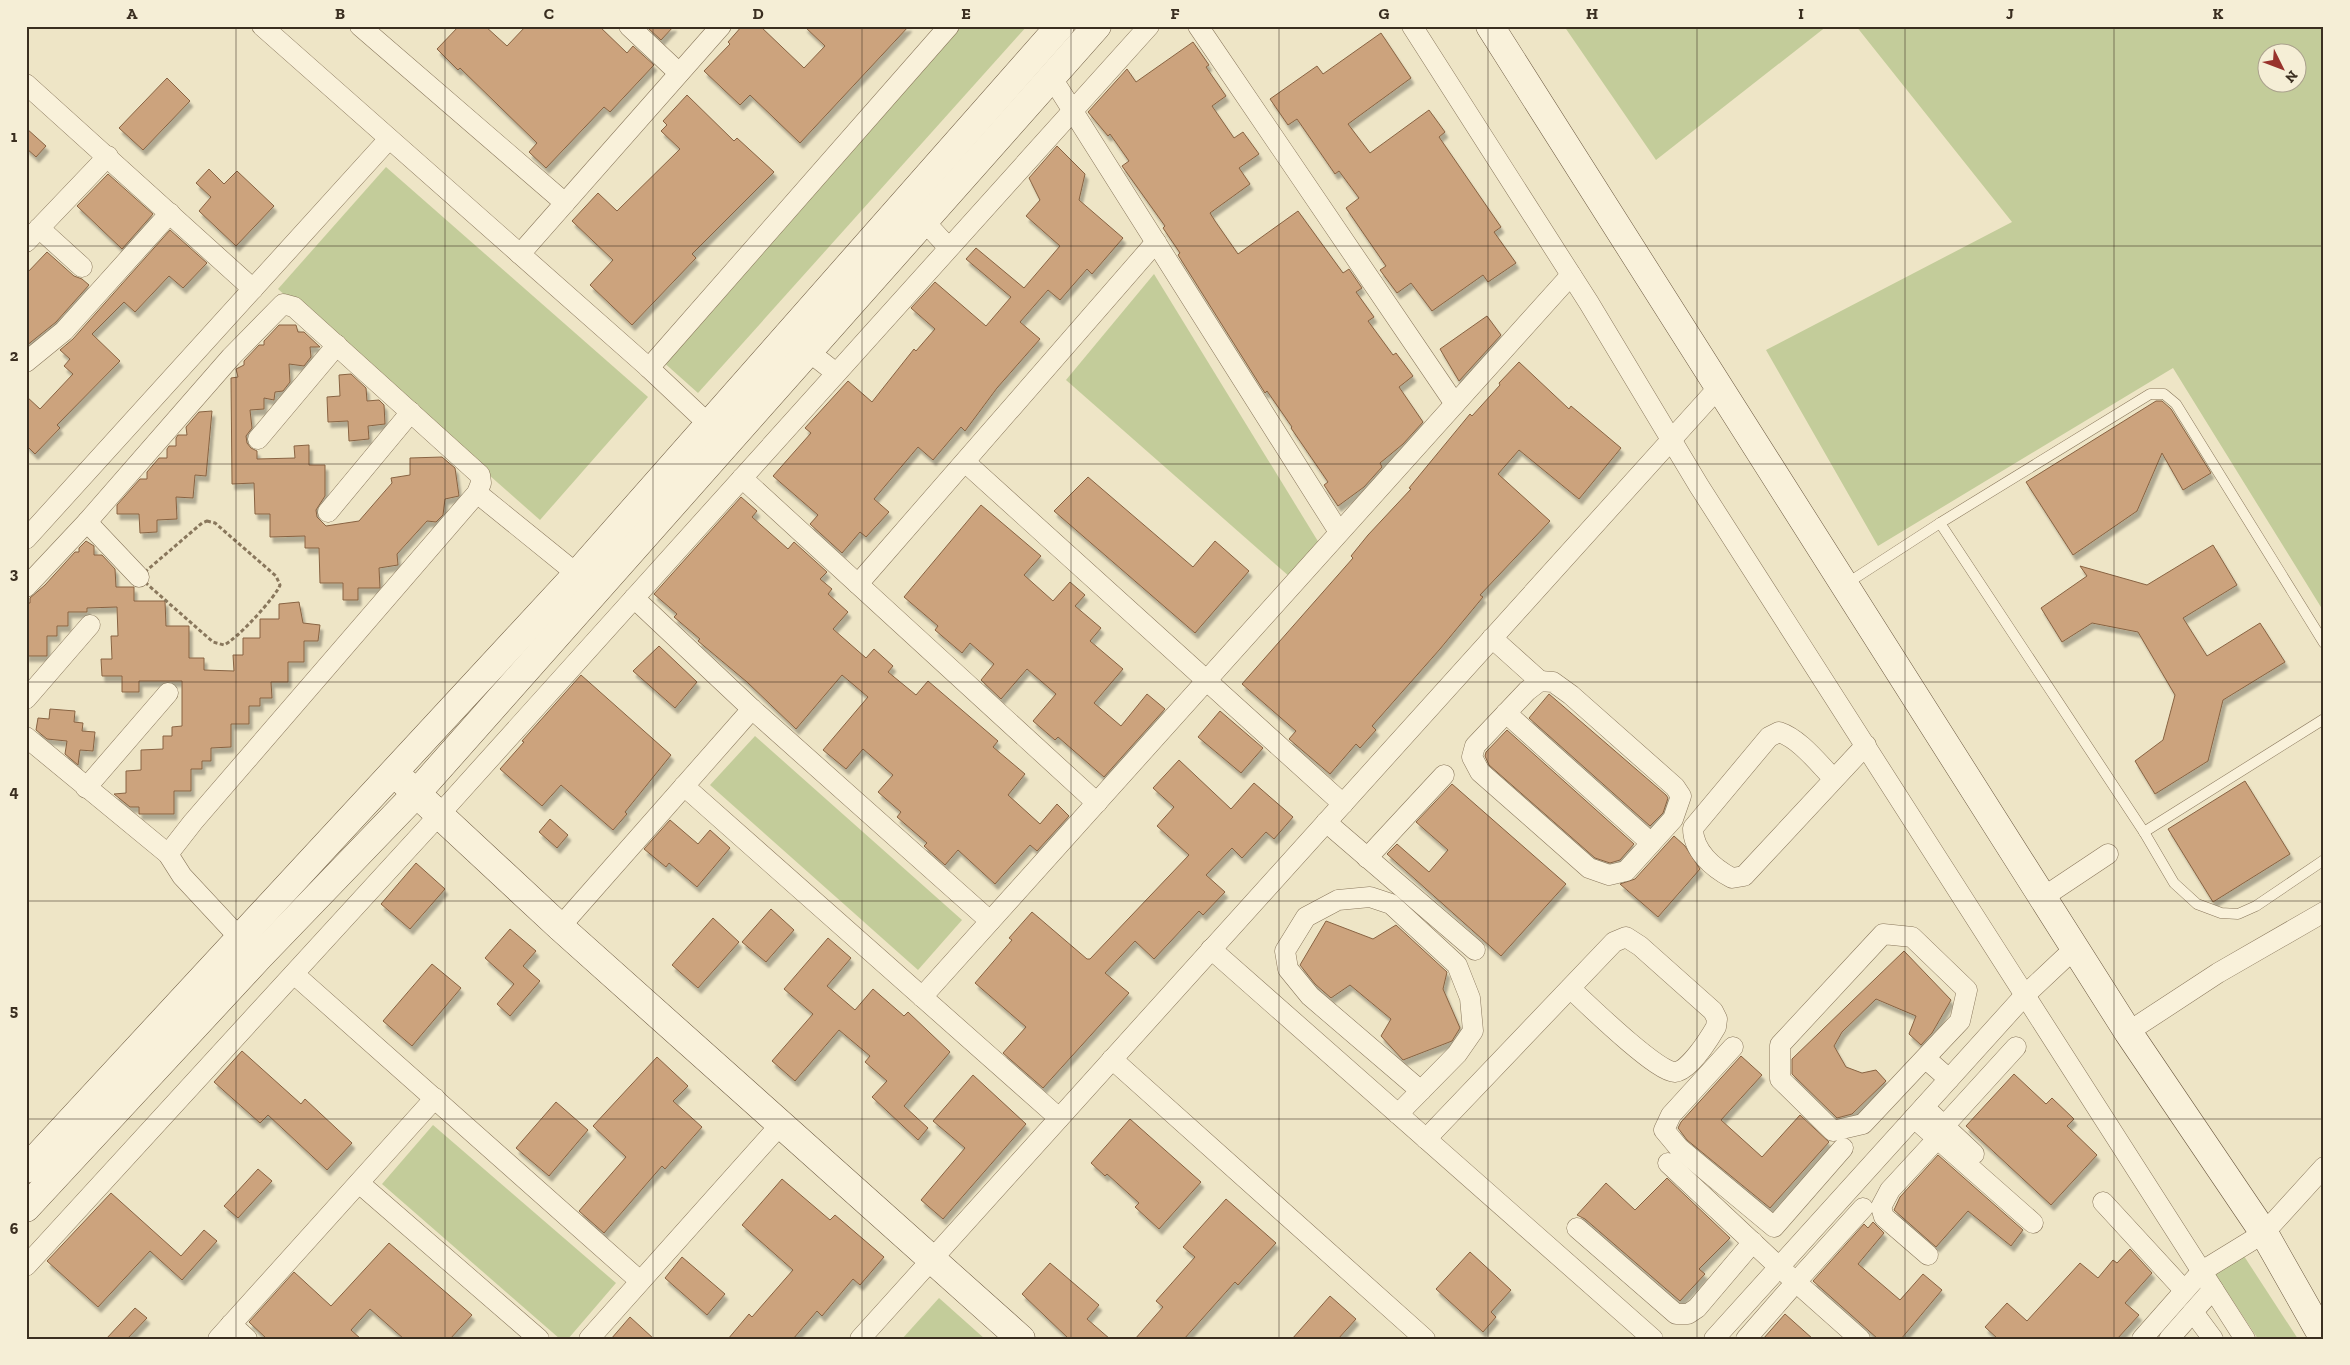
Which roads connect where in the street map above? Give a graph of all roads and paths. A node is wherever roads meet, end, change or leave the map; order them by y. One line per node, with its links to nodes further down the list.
1 (262, 26): 16 (street)
2 (360, 26): 18 (street)
3 (629, 26): 12 (street)
4 (721, 26): 12 (street)
5 (950, 26): 31 (street)
6 (1060, 26): 36 (street)
7 (1097, 26): 13 (street)
8 (1149, 26): 15 (street)
9 (1198, 26): 34 (street)
10 (1412, 26): 26 (street)
11 (1490, 26): 33 (street)
12 (679, 73): 18 (street)
13 (1052, 78): 15 (street); 20 (street)
14 (26, 84): 17 (street)
15 (1071, 110): 22 (street); 23 (street)
16 (388, 140): 24 (street); 27 (street)
17 (108, 156): 19 (street); 21 (street)
18 (565, 204): 24 (street)
19 (170, 213): 27 (street); 30 (street)
20 (924, 220): 23 (street); 29 (street)
21 (33, 235): 25 (street)
22 (1156, 242): 39 (street); 45 (street)
23 (948, 247): 32 (street)
24 (520, 254): 31 (street)
25 (82, 268)
26 (1570, 275): 34 (street); 38 (street)
27 (253, 289): 46 (street)
28 (337, 345): 35 (street); 37 (street); 43 (street)
29 (808, 351): 32 (street); 36 (street)
30 (26, 362)
31 (650, 368): 36 (street)
32 (836, 373): 40 (street)
33 (1718, 388): 38 (street); 50 (street)
34 (1454, 404): 45 (street)
35 (411, 412): 41 (street); 42 (street)
36 (717, 432): 47 (street); 70 (street)
37 (258, 440)
38 (1672, 440): 54 (street); 64 (street)
39 (965, 462): 49 (street); 56 (street)
40 (742, 478): 49 (street); 52 (street)
41 (477, 493): 47 (street); 77 (street)
42 (328, 512)
43 (87, 522): 48 (street); 51 (street)
44 (1940, 523): 50 (lane); 55 (lane); 75 (lane)
45 (1339, 532): 56 (street)
46 (26, 539)
47 (576, 574): 65 (street)
48 (139, 577): 48 (path)
49 (858, 584): 71 (street)
50 (1844, 585): 81 (street)
51 (26, 587)
52 (634, 598): 60 (street); 73 (street)
53 (90, 625): 59 (street)
54 (1492, 638): 57 (street); 72 (street)
55 (2324, 642)
56 (1207, 680): 71 (street); 72 (street)
57 (1540, 681): 61 (street); 76 (street)
58 (168, 693): 69 (street)
59 (26, 699)
60 (752, 709): 68 (street); 83 (street)
61 (1506, 713): 76 (street); 76 (street)
62 (2324, 719): 75 (lane)
63 (26, 737): 69 (street)
64 (1866, 745): 67 (street); 91 (street)
65 (395, 773): 70 (street); 85 (street)
66 (1444, 775): 79 (street)
67 (1834, 779): 67 (street)
68 (684, 786): 84 (street); 92 (street)
69 (86, 788): 77 (street)
70 (416, 795): 73 (street); 85 (street)
71 (1097, 803): 83 (street)
72 (1343, 804): 74 (street)
73 (439, 815): 84 (street); 89 (street)
74 (1326, 822): 79 (street); 87 (street)
75 (2144, 832): 80 (lane)
76 (1652, 843)
77 (168, 854): 85 (street)
78 (2108, 854): 81 (street)
79 (1368, 858): 88 (street)
80 (2324, 860)
81 (2042, 898): 86 (street)
82 (2324, 912): 93 (street)
83 (990, 921): 92 (street)
84 (560, 927): 104 (street)
85 (249, 949): 110 (street); 113 (street)
86 (2074, 949): 91 (street); 93 (street)
87 (1212, 950): 97 (street); 102 (street)
88 (1475, 950)
89 (294, 974): 100 (street); 123 (street)
90 (1570, 988): 90 (street); 106 (street)
91 (2025, 995): 98 (street); 125 (street)
92 (922, 997): 103 (street)
93 (2128, 1032): 118 (street)
94 (1733, 1047): 116 (street)
95 (2016, 1047): 105 (street)
96 (1925, 1058): 96 (street); 98 (street)
97 (1112, 1059): 103 (street); 137 (street)
98 (1949, 1079): 101 (street)
99 (1421, 1091): 99 (street); 102 (street)
100 (435, 1098): 111 (street); 126 (street)
101 (1919, 1113): 105 (street); 120 (street)
102 (1398, 1114): 106 (street)
103 (1059, 1118): 122 (street)
104 (780, 1124): 122 (street); 126 (street)
105 (1941, 1133): 115 (street); 121 (street)
106 (1426, 1139): 138 (street)
107 (1843, 1148): 116 (street)
108 (1668, 1163): 119 (street)
109 (2324, 1167): 118 (street)
110 (26, 1169)
111 (359, 1183): 131 (street); 133 (street)
112 (2103, 1202): 129 (street)
113 (26, 1208)
114 (1863, 1208): 127 (street)
115 (2036, 1219)
116 (1774, 1227): 120 (street)
117 (1577, 1228): 119 (street)
118 (2264, 1234): 125 (street); 147 (street)
119 (1752, 1242): 124 (street)
120 (1797, 1247): 124 (street)
121 (1928, 1255)
122 (932, 1259): 135 (street); 136 (street)
123 (26, 1266)
124 (1776, 1271): 127 (street); 139 (street)
125 (2202, 1272): 128 (street); 129 (street)
126 (640, 1281): 134 (street)
127 (1793, 1286): 140 (street); 141 (street); 142 (street)
128 (2213, 1289): 130 (street); 146 (street)
129 (2184, 1290): 143 (street)
130 (2193, 1312): 144 (street); 145 (street)
131 (225, 1332): 132 (street)
132 (247, 1339)
133 (539, 1339)
134 (589, 1339)
135 (860, 1339)
136 (1021, 1339)
137 (1425, 1339)
138 (1653, 1339)
139 (1714, 1339)
140 (1746, 1339)
141 (1844, 1339)
142 (1860, 1339)
143 (2142, 1339)
144 (2169, 1339)
145 (2213, 1339)
146 (2245, 1339)
147 (2324, 1339)

